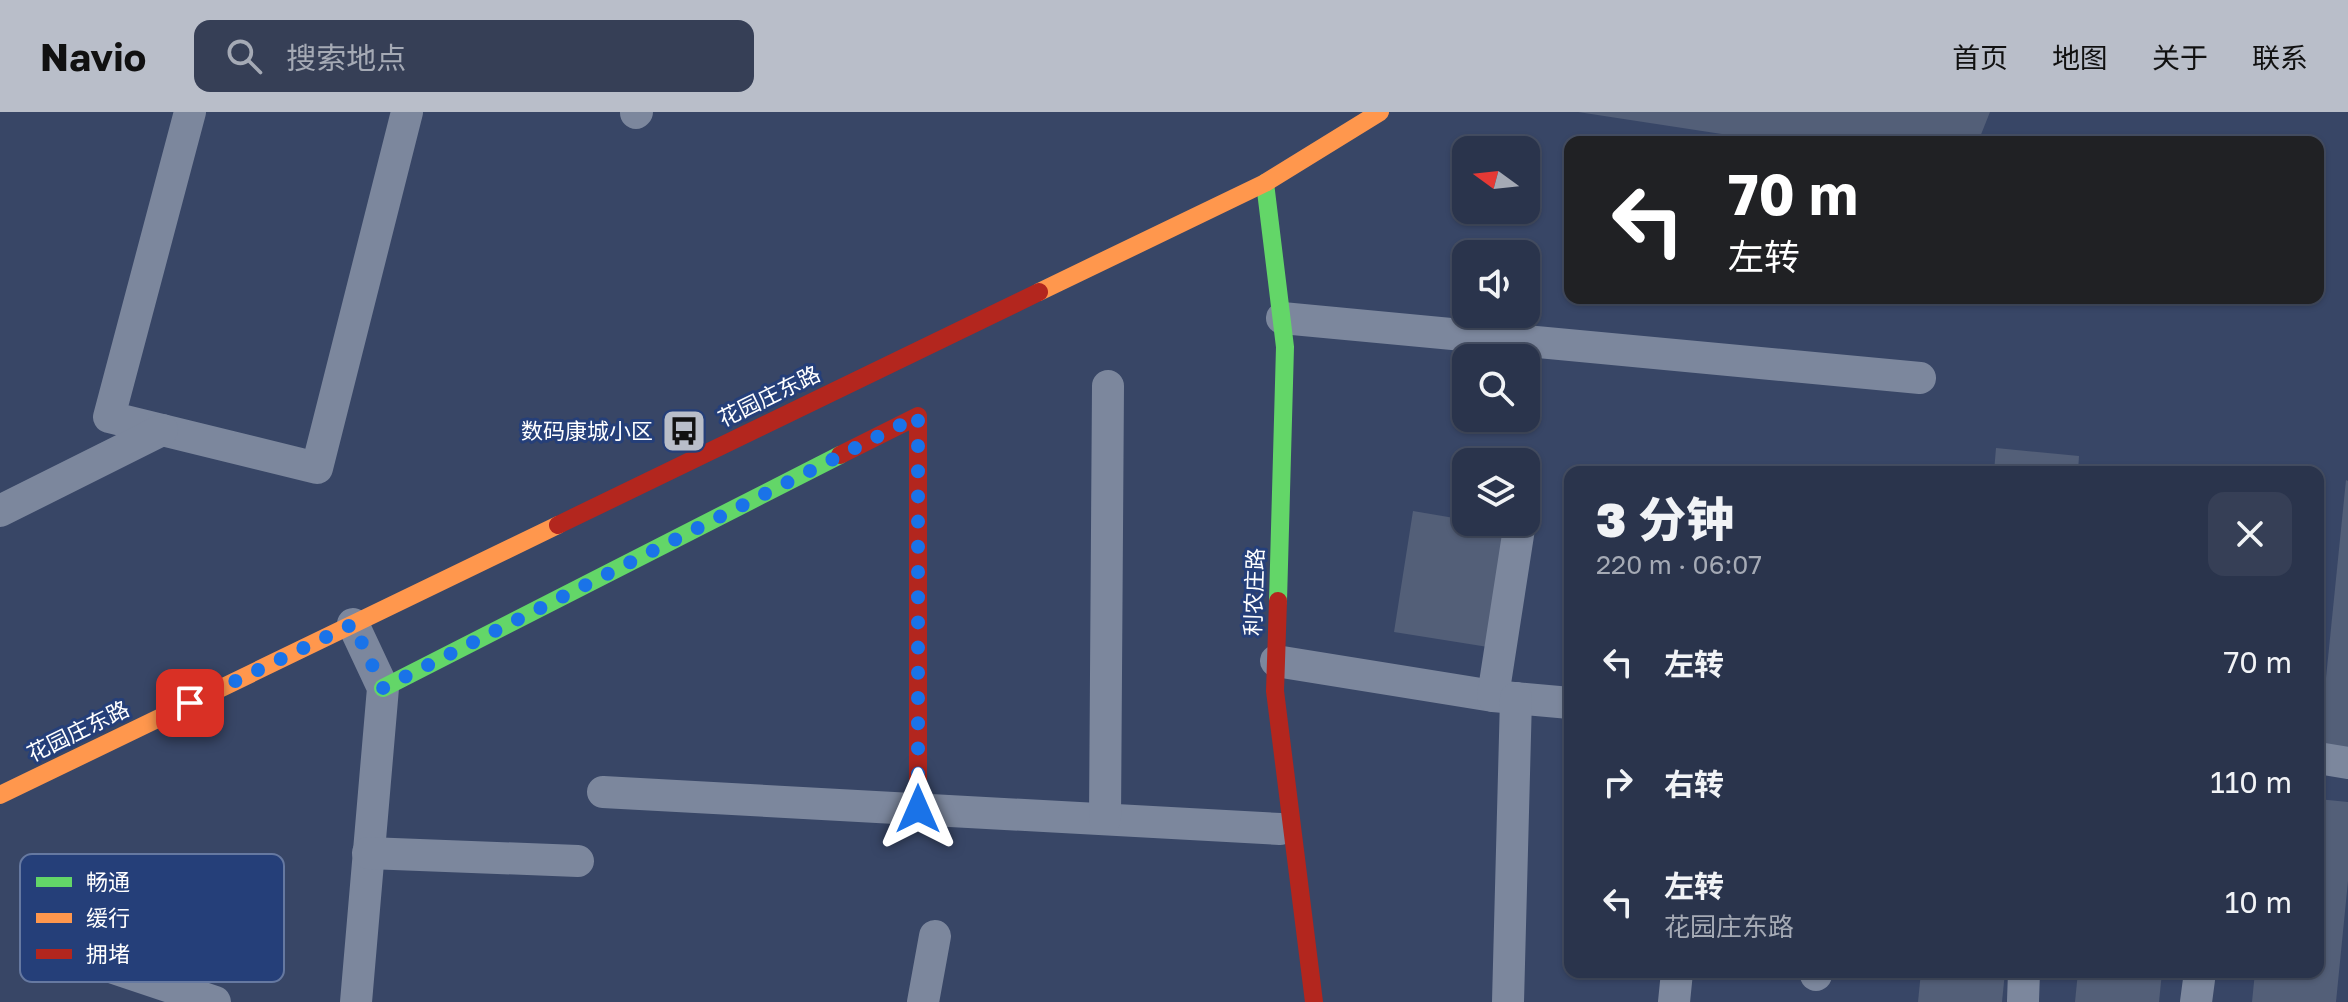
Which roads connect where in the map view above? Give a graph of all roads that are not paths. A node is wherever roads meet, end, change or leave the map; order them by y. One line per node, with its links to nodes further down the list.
1 (190, 112): 8 (street)
2 (407, 112): 8 (street)
3 (1380, 112): 4 (street, 花园庄东路)
4 (1265, 183): 5 (street, 利农庄路); 11 (street, 花园庄东路)
5 (1282, 318): 6 (street); 12 (street, 利农庄路)
6 (1920, 378)
7 (1108, 386): 21 (street)
8 (162, 430): 9 (street)
9 (0, 511)
10 (1519, 536): 14 (street)
11 (353, 624): 13 (street); 19 (street, 花园庄东路)
12 (1276, 661): 14 (street); 34 (street, 利农庄路)
13 (383, 688): 20 (street); 23 (street)
14 (1504, 697): 15 (street); 35 (street)
15 (1564, 702)
16 (2324, 759): 17 (street)
17 (2348, 763)
18 (603, 792): 20 (street)
19 (0, 795)
20 (918, 809): 21 (street)
21 (1105, 819): 22 (street)
22 (1280, 829)
23 (368, 853): 24 (street); 32 (street)
24 (578, 861)
25 (935, 936): 33 (street)
26 (1676, 978): 36 (street)
27 (2024, 978): 30 (street)
28 (2199, 978): 37 (street)
29 (156, 982): 31 (street)
30 (2023, 1001)
31 (215, 1002)
32 (356, 1002)
33 (923, 1002)
34 (1314, 1002)
35 (1508, 1002)
36 (1674, 1002)
37 (2196, 1002)

